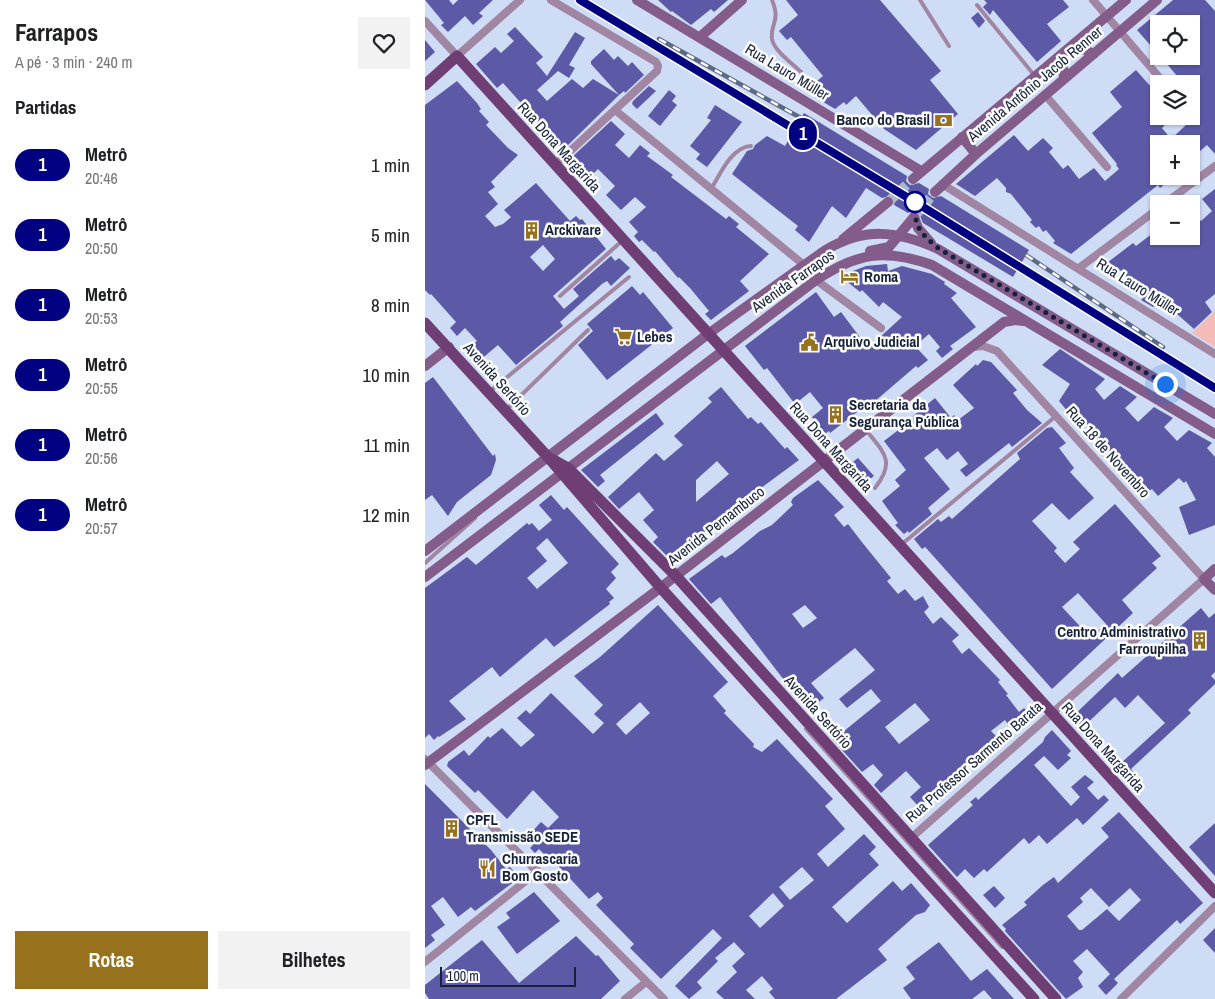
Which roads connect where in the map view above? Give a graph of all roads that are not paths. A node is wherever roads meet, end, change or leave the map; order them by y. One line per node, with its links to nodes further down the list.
1 (520, 0): 18 (street)
2 (551, 0): 26 (street)
3 (637, 0): 14 (main road, Rua Lauro Müller)
4 (742, 0): 14 (main road)
5 (772, 0): 20 (lane)
6 (920, 0): 16 (lane)
7 (1093, 0): 11 (street)
8 (1126, 0): 11 (main road, Avenida Antônio Jacob Renner)
9 (1157, 0): 13 (main road, Avenida Antônio Jacob Renner)
10 (977, 5): 22 (lane)
11 (1107, 16): 13 (street); 15 (main road, Avenida Antônio Jacob Renner)
12 (425, 21): 18 (street, Rua Dona Margarida)
13 (1120, 31): 17 (main road, Avenida Antônio Jacob Renner); 21 (street)
14 (700, 37): 33 (main road, Rua Lauro Müller)
15 (1082, 38): 17 (main road); 19 (main road, Avenida Antônio Jacob Renner)
16 (949, 46)
17 (1094, 54): 23 (main road, Avenida Antônio Jacob Renner)
18 (457, 56): 24 (main road); 30 (main road, Rua Dona Margarida)
19 (1052, 63): 22 (main road, Avenida Antônio Jacob Renner); 23 (main road)
20 (801, 72)
21 (1157, 75)
22 (1035, 77): 27 (main road, Avenida Antônio Jacob Renner)
23 (1064, 79): 25 (main road, Avenida Antônio Jacob Renner)
24 (425, 85)
25 (1046, 96): 29 (main road, Avenida Antônio Jacob Renner); 32 (street)
26 (615, 110): 30 (street); 36 (street)
27 (962, 137): 29 (main road); 33 (main road, Avenida Antônio Jacob Renner)
28 (751, 146): 36 (lane)
29 (976, 154): 35 (main road, Avenida Antônio Jacob Renner)
30 (555, 165): 41 (main road, Rua Dona Margarida)
31 (1215, 166): 37 (street)
32 (1107, 167)
33 (921, 171): 34 (main road, Avenida Antônio Jacob Renner)
34 (913, 179)
35 (938, 188): 46 (street, Rua Lauro Müller)
36 (711, 189): 45 (street)
37 (1176, 195)
38 (888, 202): 42 (main road)
39 (1150, 215): 46 (street)
40 (901, 234): 42 (main road, Avenida Farrapos); 43 (main road, Avenida Farrapos); 43 (main road); 44 (main road)
41 (623, 240): 49 (lane); 54 (main road, Rua Dona Margarida)
42 (839, 242): 45 (main road, Avenida Farrapos)
43 (938, 248): 62 (main road, Avenida Farrapos)
44 (861, 256): 48 (main road, Avenida Farrapos); 50 (main road, Avenida Farrapos)
45 (804, 265): 54 (main road, Avenida Farrapos)
46 (1079, 268): 58 (street, Rua Lauro Müller)
47 (629, 277): 60 (lane)
48 (816, 280): 52 (street); 57 (main road, Avenida Farrapos)
49 (560, 296)
50 (1028, 321): 56 (main road, Avenida Pernambuco); 65 (main road, Avenida Farrapos)
51 (425, 322): 55 (main road, Avenida Sertório)
52 (881, 328)
53 (588, 330): 61 (lane)
54 (708, 334): 57 (main road, Rua Dona Margarida); 66 (main road, Avenida Farrapos)
55 (449, 347): 59 (main road); 60 (main road, Avenida Sertório)
56 (973, 347): 63 (street, Rua 18 de Novembro); 64 (main road, Avenida Pernambuco)
57 (723, 350): 67 (main road, Rua Dona Margarida); 68 (main road, Avenida Farrapos)
58 (1215, 354)
59 (425, 366)
60 (489, 392): 61 (main road, Avenida Sertório)
61 (506, 410): 66 (main road, Avenida Sertório)
62 (1215, 414)
63 (1056, 416): 71 (lane); 78 (street, Rua 18 de Novembro)
64 (866, 430): 67 (main road, Avenida Pernambuco); 69 (lane)
65 (1215, 434)
66 (547, 456): 68 (main road, Avenida Sertório); 72 (main road, Avenida Farrapos); 73 (lane)
67 (824, 462): 71 (main road, Rua Dona Margarida); 76 (main road, Avenida Pernambuco)
68 (564, 471): 70 (main road, Avenida Farrapos); 76 (main road, Avenida Sertório); 79 (main road, Avenida Sertório)
69 (875, 488)
70 (471, 541): 75 (lane); 77 (main road, Avenida Farrapos)
71 (900, 546): 81 (main road, Rua Dona Margarida)
72 (425, 551)
73 (425, 563)
74 (1215, 569): 78 (main road, Rua Professor Sarmento Barata)
75 (425, 570)
76 (676, 576): 79 (main road, Avenida Pernambuco); 83 (main road, Avenida Sertório)
77 (425, 577)
78 (1205, 579): 80 (main road, Rua 18 de Novembro); 81 (street, Rua Professor Sarmento Barata)
79 (662, 586): 82 (main road, Avenida Pernambuco); 91 (main road, Avenida Sertório); 92 (lane)
80 (1215, 590)
81 (1052, 714): 83 (street, Rua Professor Sarmento Barata); 85 (main road, Rua Dona Margarida)
82 (426, 762): 84 (street)
83 (909, 840): 93 (lane); 94 (main road, Avenida Sertório)
84 (538, 871): 87 (street); 88 (street)
85 (1215, 893)
86 (1215, 906): 95 (street)
87 (425, 962)
88 (646, 982): 89 (street); 90 (street)
89 (625, 999)
90 (664, 999)
91 (1034, 999)
92 (1040, 999)
93 (1049, 999)
94 (1056, 999)
95 (1121, 999)

